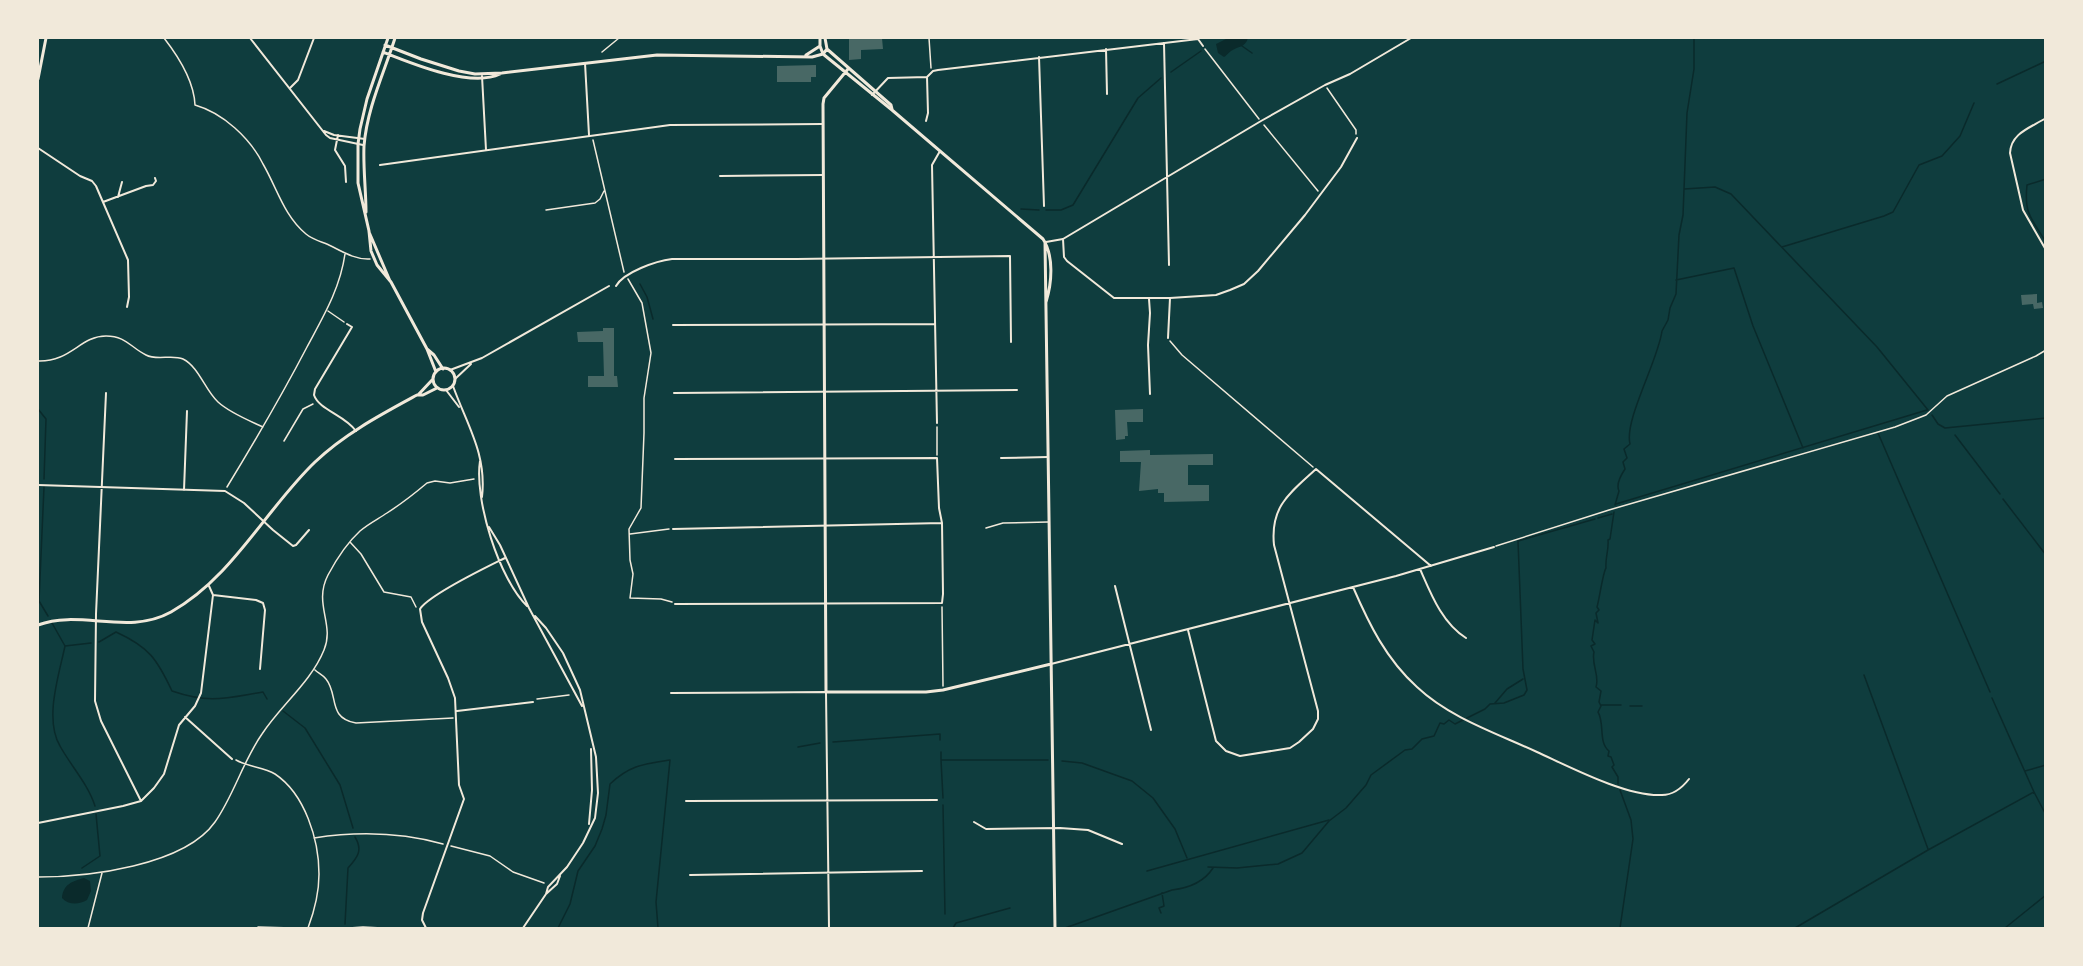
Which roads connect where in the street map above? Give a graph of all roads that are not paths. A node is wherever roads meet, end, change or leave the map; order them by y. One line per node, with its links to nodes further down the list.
1 (46, 38): 27 (street)
2 (250, 38): 29 (street)
3 (314, 38): 29 (street)
4 (388, 38): 11 (street)
5 (395, 38): 14 (street)
6 (820, 38): 12 (street)
7 (825, 38): 15 (street)
8 (1411, 38): 50 (street)
9 (1198, 39): 10 (street); 13 (street)
10 (1164, 43): 16 (street); 50 (street)
11 (386, 45): 14 (street); 17 (street)
12 (820, 46): 15 (street); 18 (street); 20 (street)
13 (1203, 46)
14 (392, 48): 19 (street); 24 (street)
15 (827, 49): 18 (street); 23 (street)
16 (1106, 49): 21 (street); 31 (street)
17 (383, 52): 19 (street); 38 (street)
18 (823, 54): 20 (street); 23 (street)
19 (389, 55): 28 (street); 39 (street)
20 (806, 56): 22 (street)
21 (1040, 57): 26 (street); 56 (street)
22 (585, 63): 25 (street); 37 (street)
23 (847, 70): 30 (street); 34 (street)
24 (482, 73): 25 (street); 28 (street)
25 (502, 73): 28 (street)
26 (927, 77): 30 (street); 33 (street)
27 (38, 79)
28 (482, 79): 45 (street)
29 (290, 88): 35 (street)
30 (874, 93): 46 (street)
31 (1107, 93)
32 (2046, 118): 61 (street)
33 (926, 121)
34 (822, 124): 37 (street); 48 (street)
35 (323, 131): 36 (street); 41 (street)
36 (338, 135): 38 (street); 41 (street)
37 (591, 135): 45 (street)
38 (359, 137): 39 (street); 42 (street)
39 (365, 138): 43 (street)
40 (1357, 138): 69 (street)
41 (337, 140): 42 (street); 53 (street)
42 (358, 144): 43 (street); 57 (street)
43 (364, 145): 57 (street)
44 (38, 148): 55 (street)
45 (486, 150): 47 (street)
46 (940, 151): 60 (street); 62 (street)
47 (380, 165)
48 (823, 175): 49 (street); 63 (street)
49 (720, 176)
50 (1167, 177): 59 (street); 64 (street)
51 (155, 178): 54 (street)
52 (122, 182): 54 (street)
53 (346, 182)
54 (118, 197): 55 (street)
55 (104, 202): 70 (street)
56 (1044, 206)
57 (365, 213): 58 (street)
58 (369, 231): 65 (street); 65 (street)
59 (1063, 239): 60 (street); 68 (street)
60 (1045, 242): 98 (street)
61 (2046, 250)
62 (933, 257): 63 (street); 73 (street); 76 (street)
63 (824, 259): 67 (street); 72 (street)
64 (1168, 265)
65 (391, 282): 77 (street)
66 (609, 286): 78 (street)
67 (616, 286)
68 (1149, 298): 69 (street); 92 (street)
69 (1170, 298): 75 (street)
70 (127, 307)
71 (348, 324): 97 (street)
72 (825, 324): 73 (street); 74 (street); 88 (street)
73 (935, 324): 89 (street)
74 (674, 326)
75 (1168, 338)
76 (1011, 342)
77 (427, 349): 79 (street); 81 (street)
78 (473, 362): 80 (street); 82 (street)
79 (443, 369): 80 (street); 81 (street)
80 (450, 370): 82 (street)
81 (436, 372): 83 (street)
82 (455, 379): 84 (street)
83 (434, 380): 85 (street); 93 (street)
84 (453, 386): 86 (street); 94 (street)
85 (438, 388): 86 (street); 93 (street)
86 (446, 390): 94 (street)
87 (1017, 390): 89 (street)
88 (825, 391): 89 (street); 91 (street); 99 (street)
89 (937, 391): 96 (street)
90 (106, 393): 103 (street)
91 (674, 393)
92 (1150, 394)
93 (417, 395): 97 (street)
94 (461, 408): 109 (street)
95 (187, 411): 104 (street)
96 (937, 423)
97 (356, 431): 105 (street)
98 (1048, 457): 100 (street); 106 (street)
99 (825, 458): 101 (street); 107 (street); 108 (street)
100 (1001, 458)
101 (675, 459)
102 (38, 485): 103 (street)
103 (102, 488): 104 (street); 127 (street)
104 (184, 490): 105 (street)
105 (264, 521): 112 (street); 118 (street)
106 (1049, 522): 110 (lane); 132 (street)
107 (942, 523): 108 (street); 122 (street)
108 (826, 526): 111 (street); 122 (street)
109 (489, 527): 114 (street); 115 (street)
110 (986, 528)
111 (673, 529)
112 (309, 530)
113 (1494, 547): 116 (street)
114 (505, 558): 115 (street); 125 (street)
115 (500, 560): 125 (street); 138 (street)
116 (1431, 566): 117 (street); 123 (street)
117 (1420, 569): 120 (street); 130 (street)
118 (209, 586): 121 (street); 127 (street)
119 (1115, 586): 131 (street)
120 (1353, 587): 123 (street); 143 (street)
121 (213, 595): 133 (street); 139 (street)
122 (826, 603): 124 (street); 134 (street)
123 (1288, 603): 129 (street); 129 (street)
124 (675, 604)
125 (530, 608): 126 (street)
126 (535, 616): 137 (street); 137 (street)
127 (96, 621): 128 (street); 146 (street)
128 (38, 625)
129 (1188, 630): 131 (street)
130 (1466, 638)
131 (1130, 645): 132 (street); 140 (street)
132 (1051, 664): 134 (street); 151 (street)
133 (260, 669)
134 (826, 692): 135 (street); 144 (street)
135 (671, 693)
136 (533, 702): 138 (street)
137 (584, 709): 141 (street)
138 (457, 711): 156 (street)
139 (185, 717): 142 (street); 146 (street)
140 (1151, 730)
141 (592, 746): 150 (street); 150 (street)
142 (232, 759)
143 (1689, 779)
144 (827, 800): 145 (street); 147 (street); 154 (street)
145 (937, 800)
146 (141, 801): 149 (street)
147 (686, 801)
148 (974, 822): 151 (street)
149 (38, 823)
150 (590, 826): 157 (street)
151 (1053, 829): 152 (street); 159 (street)
152 (1122, 844)
153 (922, 872): 154 (street)
154 (828, 873): 155 (street); 158 (street)
155 (690, 875)
156 (426, 928)
157 (524, 928)
158 (829, 928)
159 (1054, 928)

